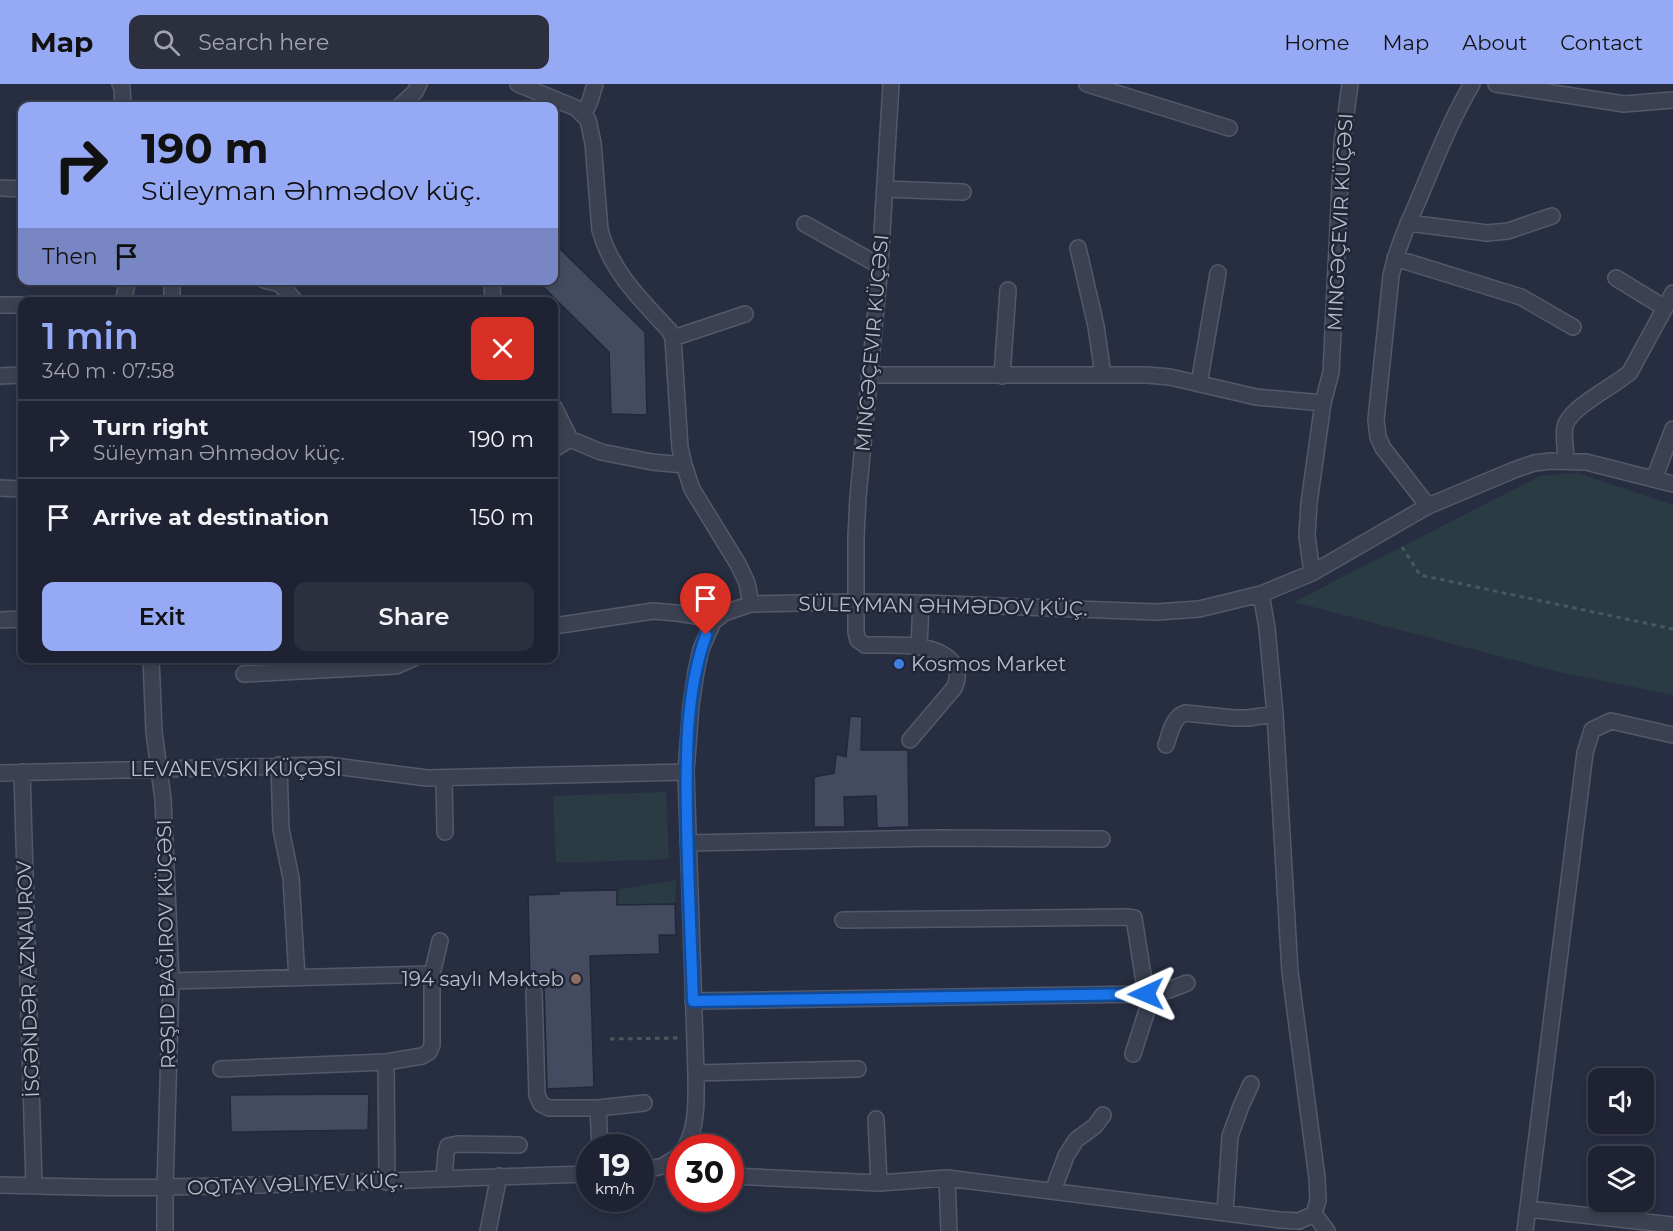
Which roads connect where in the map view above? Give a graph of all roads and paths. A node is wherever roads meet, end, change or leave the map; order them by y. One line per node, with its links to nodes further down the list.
1 (120, 84): 11 (street)
2 (419, 84): 12 (street)
3 (518, 84): 13 (street)
4 (595, 84): 13 (street)
5 (891, 84): 17 (street, MINGƏÇEVIR KÜÇƏSI)
6 (1087, 84): 14 (street)
7 (1350, 84): 43 (street, MINGƏÇEVIR KÜÇƏSI)
8 (1472, 84): 20 (street)
9 (1496, 84): 10 (street)
10 (1673, 100)
11 (123, 102)
12 (404, 102)
13 (584, 114): 36 (street)
14 (1229, 128)
15 (0, 188): 16 (street)
16 (18, 189)
17 (885, 189): 18 (street); 24 (street, MINGƏÇEVIR KÜÇƏSI)
18 (963, 192)
19 (1552, 216): 20 (street)
20 (1408, 223): 23 (street)
21 (805, 224): 24 (street)
22 (1078, 248): 39 (street)
23 (1395, 258): 35 (street); 54 (street)
24 (880, 266): 38 (street, MINGƏÇEVIR KÜÇƏSI)
25 (1218, 273): 42 (street)
26 (1616, 278): 33 (street)
27 (281, 285): 30 (street)
28 (1008, 290): 41 (street)
29 (1673, 292): 33 (street)
30 (292, 297)
31 (0, 305): 32 (street)
32 (18, 305)
33 (1665, 308): 48 (street)
34 (745, 314): 36 (street)
35 (1573, 327)
36 (673, 338): 49 (street)
37 (18, 375): 40 (street)
38 (869, 375): 41 (street); 58 (street, MINGƏÇEVIR KÜÇƏSI)
39 (1103, 375): 41 (street); 42 (street)
40 (0, 376)
41 (1002, 376)
42 (1200, 384): 43 (street)
43 (1323, 403): 56 (street, MINGƏÇEVIR KÜÇƏSI)
44 (558, 415): 46 (street)
45 (1673, 429): 50 (street)
46 (570, 439): 47 (street); 49 (street)
47 (558, 446)
48 (1566, 460): 50 (street, SÜLEYMAN ƏHMƏDOV KÜÇ.); 54 (street, SÜLEYMAN ƏHMƏDOV KÜÇ.)
49 (684, 465): 60 (street)
50 (1654, 479): 51 (street, SÜLEYMAN ƏHMƏDOV KÜÇ.)
51 (1673, 484)
52 (0, 488): 53 (street)
53 (18, 489)
54 (1428, 506): 56 (street, SÜLEYMAN ƏHMƏDOV KÜÇ.)
55 (1402, 547): 65 (path)
56 (1312, 573): 57 (street, SÜLEYMAN ƏHMƏDOV KÜÇ.)
57 (1261, 594): 59 (street, SÜLEYMAN ƏHMƏDOV KÜÇ.); 70 (street)
58 (855, 602): 59 (street, SÜLEYMAN ƏHMƏDOV KÜÇ.); 60 (street, SÜLEYMAN ƏHMƏDOV KÜÇ.); 66 (street, MINGƏÇEVIR KÜÇƏSI)
59 (921, 603): 66 (street)
60 (751, 604): 63 (street, SÜLEYMAN ƏHMƏDOV KÜÇ.)
61 (0, 620): 62 (street)
62 (18, 620)
63 (713, 622): 64 (street); 77 (street)
64 (558, 625)
65 (1673, 628)
66 (919, 646): 72 (street)
67 (151, 663): 75 (street)
68 (403, 663): 69 (street)
69 (244, 674)
70 (1275, 714): 73 (street); 120 (street)
71 (1673, 735): 118 (street)
72 (910, 740)
73 (1166, 745)
74 (279, 765): 75 (street, LEVANEVSKI KÜÇƏSI); 79 (street, LEVANEVSKI KÜÇƏSI); 86 (street)
75 (159, 768): 76 (street, LEVANEVSKI KÜÇƏSI); 87 (street)
76 (22, 772): 78 (street, LEVANEVSKI KÜÇƏSI); 115 (street, İSGƏNDƏR AZNAUROV)
77 (687, 772): 79 (street, LEVANEVSKI KÜÇƏSI); 82 (street)
78 (0, 773)
79 (444, 778): 80 (street)
80 (445, 832)
81 (1102, 839): 82 (street)
82 (688, 843): 91 (street)
83 (843, 920): 90 (street)
84 (440, 941): 85 (street)
85 (432, 974): 86 (street); 95 (street)
86 (297, 978): 87 (street)
87 (171, 981): 116 (street)
88 (1187, 983): 90 (street)
89 (534, 992): 101 (street)
90 (1146, 994): 91 (street); 94 (street)
91 (693, 1001): 92 (street)
92 (694, 1037): 93 (path); 98 (street)
93 (610, 1040)
94 (1133, 1054)
95 (386, 1062): 96 (street); 112 (street)
96 (221, 1069)
97 (858, 1069): 98 (street)
98 (696, 1073): 105 (street)
99 (1251, 1084): 119 (street)
100 (644, 1103): 101 (street)
101 (598, 1108): 104 (street)
102 (1103, 1115): 117 (street)
103 (876, 1119): 113 (street)
104 (599, 1134)
105 (691, 1134)
106 (519, 1145): 111 (street)
107 (576, 1174): 108 (street, OQTAY VƏLIYEV KÜÇ.)
108 (499, 1176): 111 (street, OQTAY VƏLIYEV KÜÇ.); 123 (street)
109 (744, 1177): 113 (street)
110 (947, 1178): 113 (street); 117 (street); 124 (street)
111 (444, 1179): 112 (street, OQTAY VƏLIYEV KÜÇ.)
112 (387, 1182): 116 (street, OQTAY VƏLIYEV KÜÇ.)
113 (879, 1183)
114 (0, 1185): 115 (street, OQTAY VƏLIYEV KÜÇ.)
115 (34, 1186): 116 (street, OQTAY VƏLIYEV KÜÇ.)
116 (165, 1188): 122 (street)
117 (1053, 1191): 119 (street)
118 (1528, 1209): 121 (street); 126 (street)
119 (1225, 1212): 120 (street)
120 (1314, 1214): 125 (street)
121 (1673, 1225)
122 (165, 1231)
123 (488, 1231)
124 (949, 1231)
125 (1327, 1231)
126 (1525, 1231)

